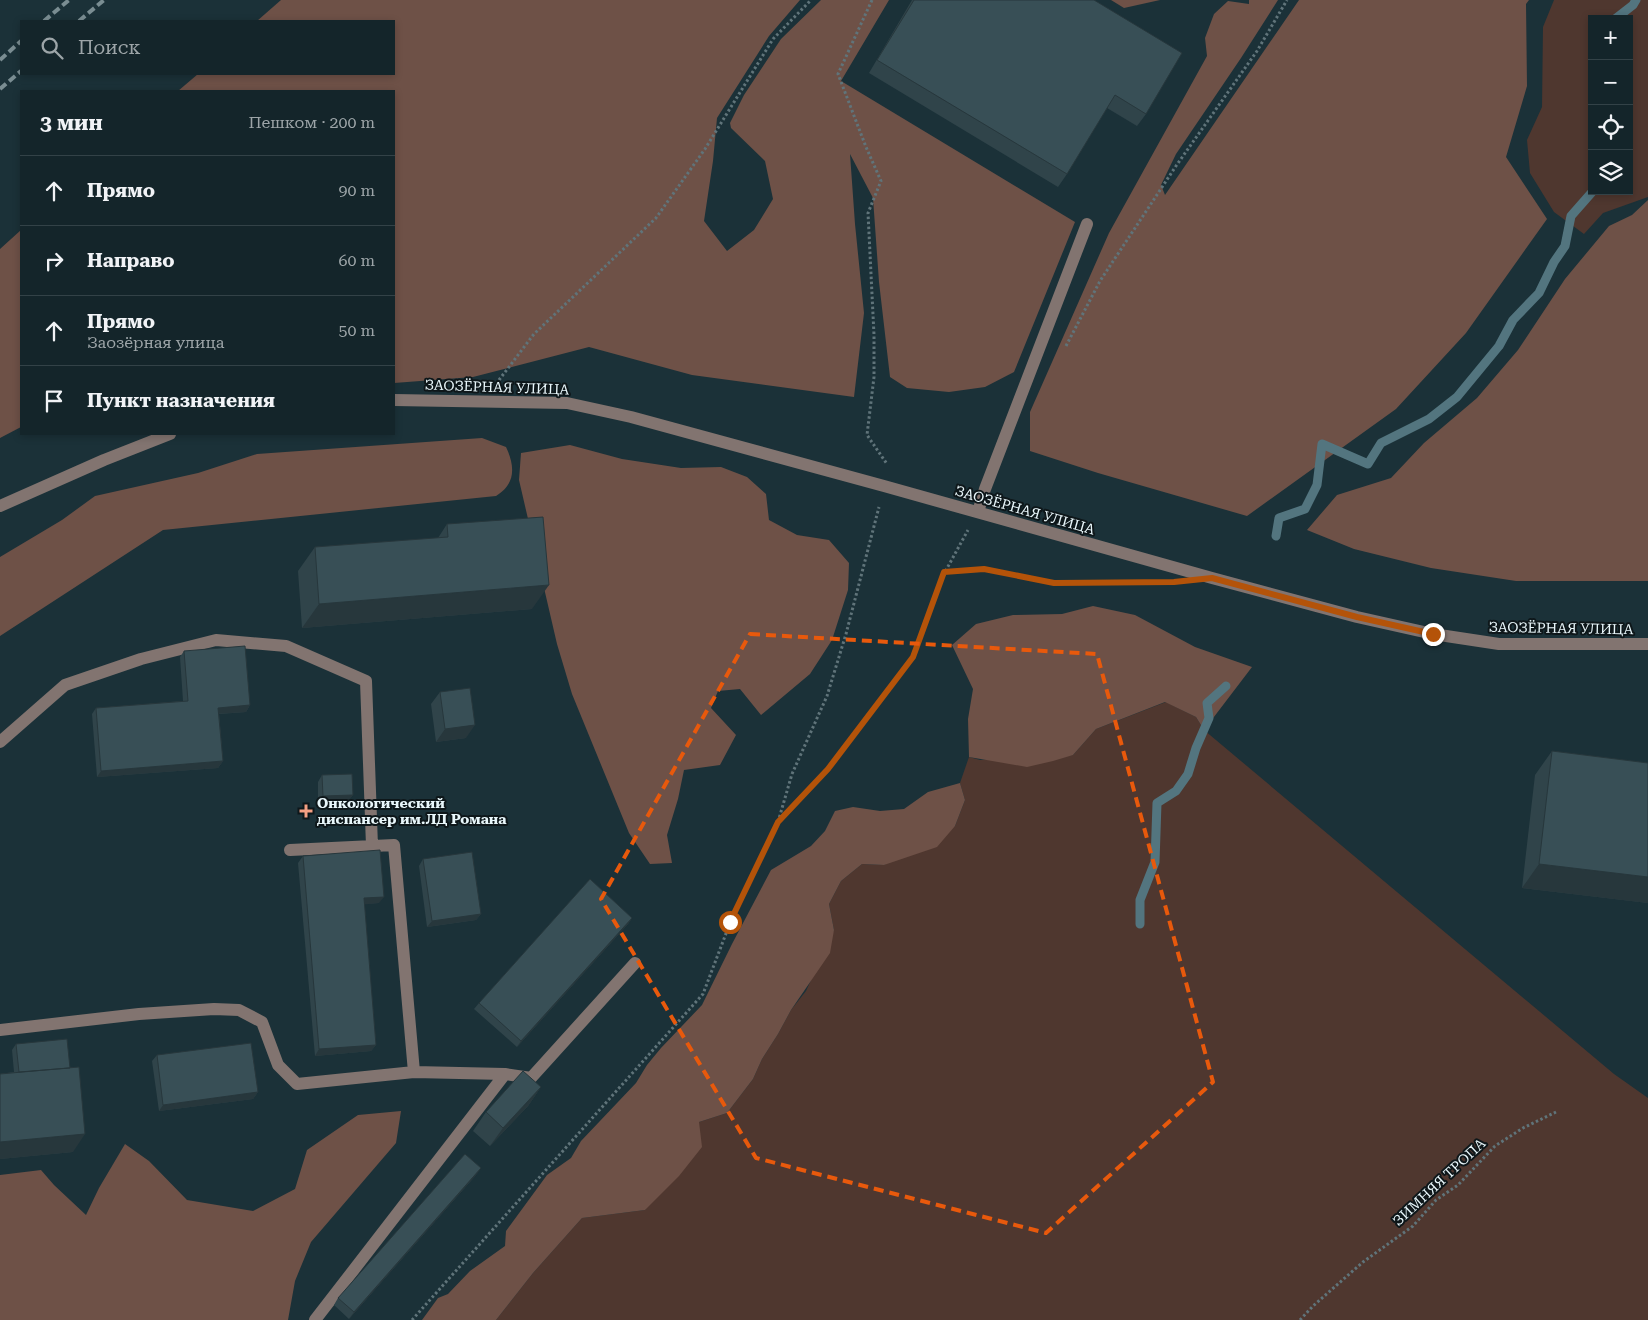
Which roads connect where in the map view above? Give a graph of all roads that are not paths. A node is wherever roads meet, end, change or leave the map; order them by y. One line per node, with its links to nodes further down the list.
1 (1087, 224): 5 (street)
2 (395, 400): 5 (street, ЗАОЗЁРНАЯ УЛИЦА)
3 (167, 435): 4 (street)
4 (0, 506)
5 (978, 512): 6 (street, ЗАОЗЁРНАЯ УЛИЦА)
6 (1648, 644)
7 (0, 742): 8 (street)
8 (372, 846): 9 (street); 12 (street)
9 (290, 850)
10 (635, 963): 13 (street)
11 (0, 1030): 12 (street)
12 (414, 1072): 13 (street)
13 (505, 1074): 14 (street)
14 (315, 1320)

